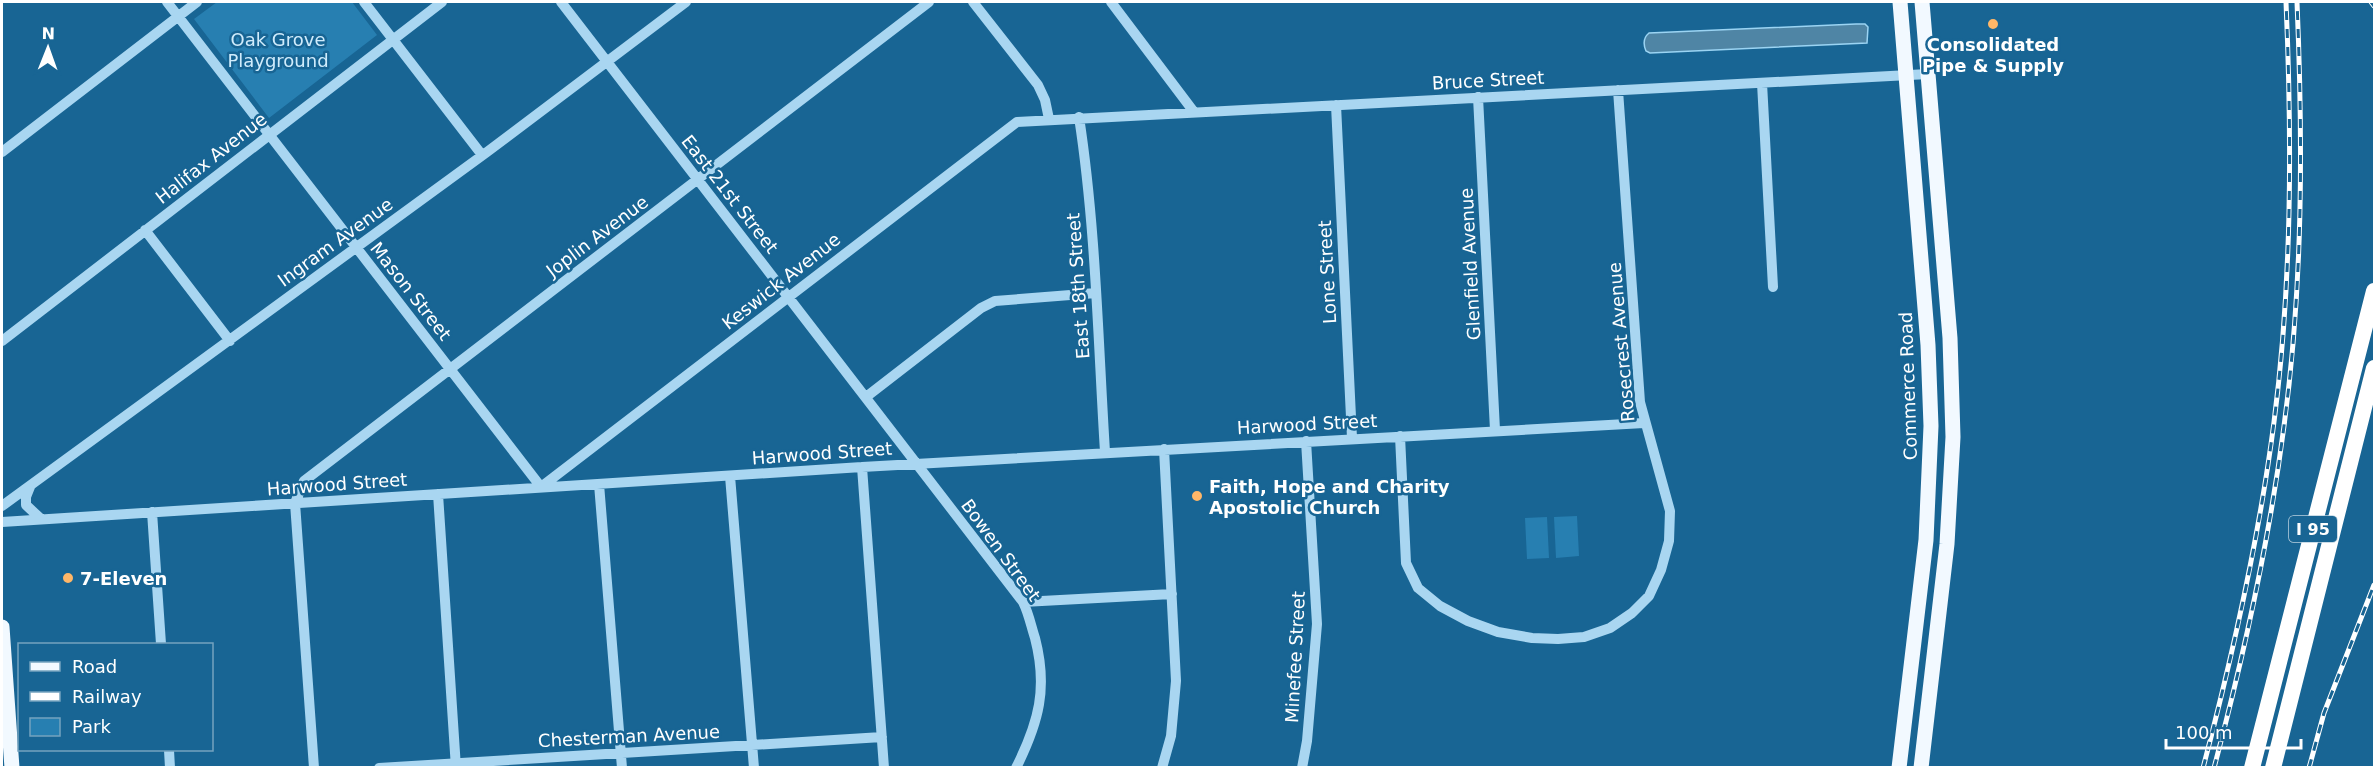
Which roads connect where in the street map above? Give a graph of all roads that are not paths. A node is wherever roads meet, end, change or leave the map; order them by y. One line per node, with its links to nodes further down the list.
1 (167, 2): 12 (street, Mason Street)
2 (197, 2): 12 (street)
3 (364, 2): 13 (street)
4 (442, 2): 13 (street, Halifax Avenue)
5 (561, 2): 14 (street, East 21st Street)
6 (686, 2): 14 (street, Ingram Avenue)
7 (928, 2): 27 (street, Joplin Avenue)
8 (973, 2): 23 (street)
9 (1111, 2): 21 (street)
10 (1900, 2): 16 (main road, Commerce Road)
11 (1922, 2): 15 (main road)
12 (178, 16): 24 (street, Mason Street); 25 (street)
13 (393, 39): 24 (street, Halifax Avenue); 26 (street)
14 (608, 62): 26 (street, Ingram Avenue); 27 (street, East 21st Street)
15 (1928, 74): 16 (street, Bruce Street); 78 (main road)
16 (1906, 75): 17 (street, Bruce Street); 77 (main road, Commerce Road)
17 (1762, 83): 18 (street, Bruce Street); 30 (street)
18 (1618, 90): 19 (street, Bruce Street); 39 (street, Rosecrest Avenue)
19 (1478, 97): 20 (street, Bruce Street); 40 (street, Glenfield Avenue)
20 (1336, 105): 21 (street, Bruce Street); 42 (street, Lone Street)
21 (1194, 112): 22 (street, Bruce Street)
22 (1079, 117): 23 (street, Bruce Street); 32 (street, East 18th Street)
23 (1049, 119): 33 (street, Keswick Avenue)
24 (269, 134): 28 (street, Halifax Avenue); 29 (street, Mason Street)
25 (2, 152)
26 (482, 155): 29 (street, Ingram Avenue)
27 (698, 179): 33 (street, East 21st Street); 37 (street, Joplin Avenue)
28 (145, 230): 34 (street, Halifax Avenue); 35 (street)
29 (356, 247): 35 (street, Ingram Avenue); 37 (street, Mason Street)
30 (1773, 287)
31 (2374, 291): 79 (highway, I 95)
32 (1096, 293): 38 (street); 45 (street, East 18th Street)
33 (788, 296): 38 (street, East 21st Street); 51 (street, Keswick Avenue)
34 (2, 341)
35 (230, 341): 50 (street, Ingram Avenue)
36 (2374, 368): 80 (highway, I 95)
37 (450, 369): 51 (street, Mason Street); 53 (street, Joplin Avenue)
38 (866, 397): 46 (street, East 21st Street)
39 (1644, 423): 40 (street, Harwood Street); 41 (street, Rosecrest Avenue)
40 (1495, 430): 41 (street, Harwood Street)
41 (1400, 436): 42 (street, Harwood Street)
42 (1352, 438): 43 (street, Harwood Street)
43 (1306, 441): 44 (street, Harwood Street); 76 (street, Minefee Street)
44 (1164, 449): 45 (street, Harwood Street); 58 (street)
45 (1105, 452): 46 (street, Harwood Street)
46 (917, 464): 47 (street, Harwood Street); 59 (street, Bowen Street)
47 (862, 467): 48 (street, Harwood Street); 62 (street)
48 (730, 476): 49 (street, Harwood Street); 63 (street)
49 (599, 484): 51 (street, Harwood Street); 65 (street)
50 (30, 487): 54 (street, Ingram Avenue); 56 (street)
51 (541, 487): 52 (street, Harwood Street)
52 (438, 494): 53 (street, Harwood Street); 66 (street)
53 (295, 503): 55 (street, Harwood Street); 69 (street)
54 (2, 506)
55 (152, 512): 56 (street, Harwood Street); 61 (street)
56 (41, 519): 57 (street, Harwood Street)
57 (2, 522)
58 (1172, 594): 59 (street); 75 (street)
59 (1023, 602): 74 (street, Bowen Street)
60 (2, 627): 67 (main road)
61 (161, 643)
62 (882, 737): 63 (street, Chesterman Avenue); 73 (street)
63 (752, 745): 65 (street, Chesterman Avenue); 72 (street)
64 (168, 751): 68 (street)
65 (621, 753): 66 (street, Chesterman Avenue); 71 (street)
66 (456, 765): 70 (street, Chesterman Avenue)
67 (12, 768)
68 (170, 768)
69 (314, 768)
70 (379, 768)
71 (622, 768)
72 (754, 768)
73 (884, 768)
74 (1017, 768)
75 (1162, 768)
76 (1302, 768)
77 (1899, 768)
78 (1921, 768)
79 (2252, 768)
80 (2273, 768)

